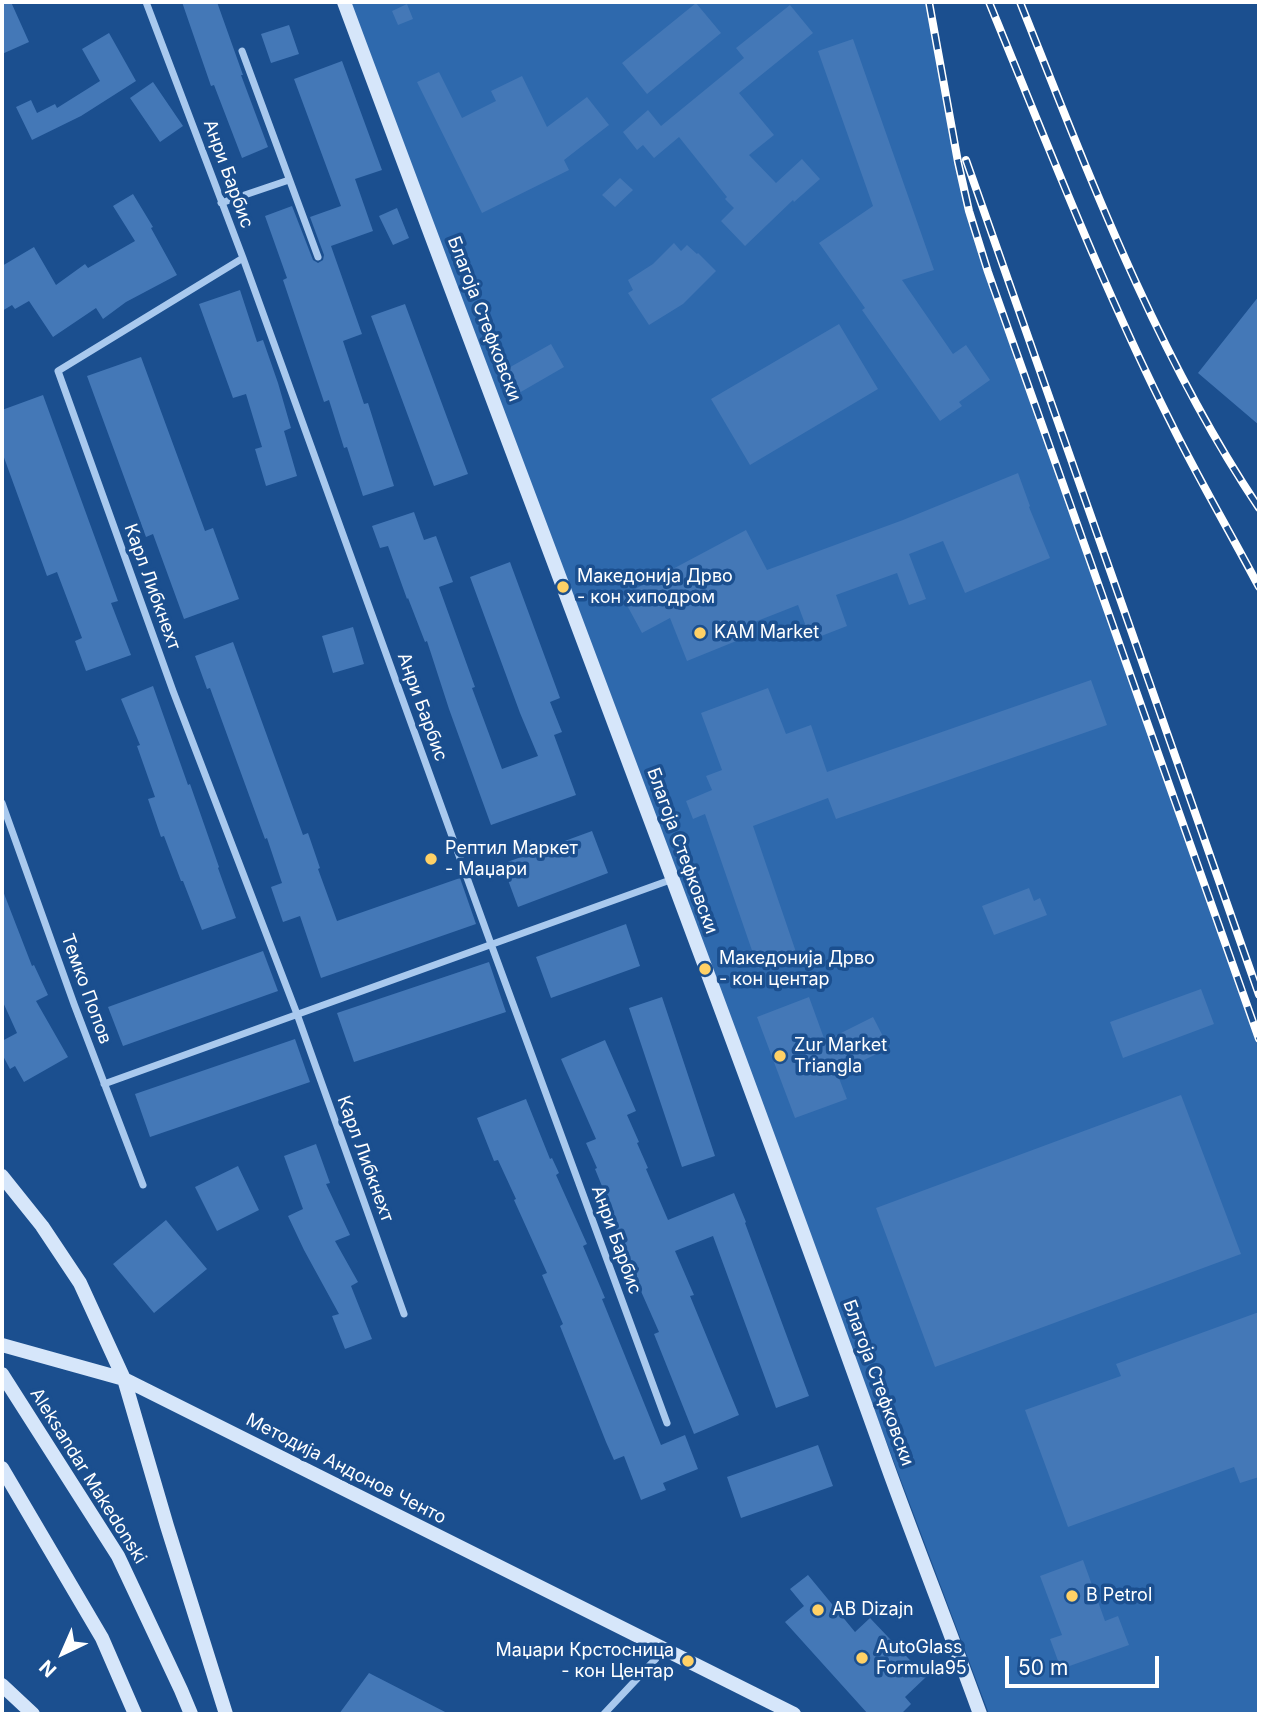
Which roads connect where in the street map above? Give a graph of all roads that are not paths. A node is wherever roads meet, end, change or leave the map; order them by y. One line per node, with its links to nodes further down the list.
1 (146, 2): 5 (street, Анри Барбис)
2 (344, 2): 9 (main road, Благоја Стефковски)
3 (242, 51): 4 (street)
4 (289, 180): 5 (street); 6 (street)
5 (221, 203): 7 (street, Анри Барбис)
6 (318, 257)
7 (243, 258): 10 (street, Анри Барбис); 11 (street, Карл Либкнехт)
8 (2, 803): 12 (street, Темко Попов)
9 (673, 880): 10 (street); 23 (main road, Благоја Стефковски)
10 (491, 944): 11 (street); 19 (street, Анри Барбис)
11 (297, 1014): 12 (street); 15 (street, Карл Либкнехт)
12 (104, 1084): 14 (street, Темко Попов)
13 (2, 1176): 18 (main road)
14 (143, 1185)
15 (404, 1314)
16 (2, 1345): 18 (main road, Методија Андонов Ченто)
17 (2, 1374): 26 (main road, Aleksandar Makedonski)
18 (124, 1379): 21 (main road, Методија Андонов Ченто); 27 (main road)
19 (667, 1423)
20 (2, 1468): 25 (main road)
21 (664, 1650): 28 (street); 29 (main road, Методија Андонов Ченто)
22 (2, 1685): 24 (main road)
23 (969, 1685): 30 (main road); 31 (main road, Благоја Стефковски)
24 (33, 1714)
25 (135, 1714)
26 (191, 1714)
27 (226, 1714)
28 (604, 1714)
29 (794, 1714)
30 (967, 1714)
31 (980, 1714)

